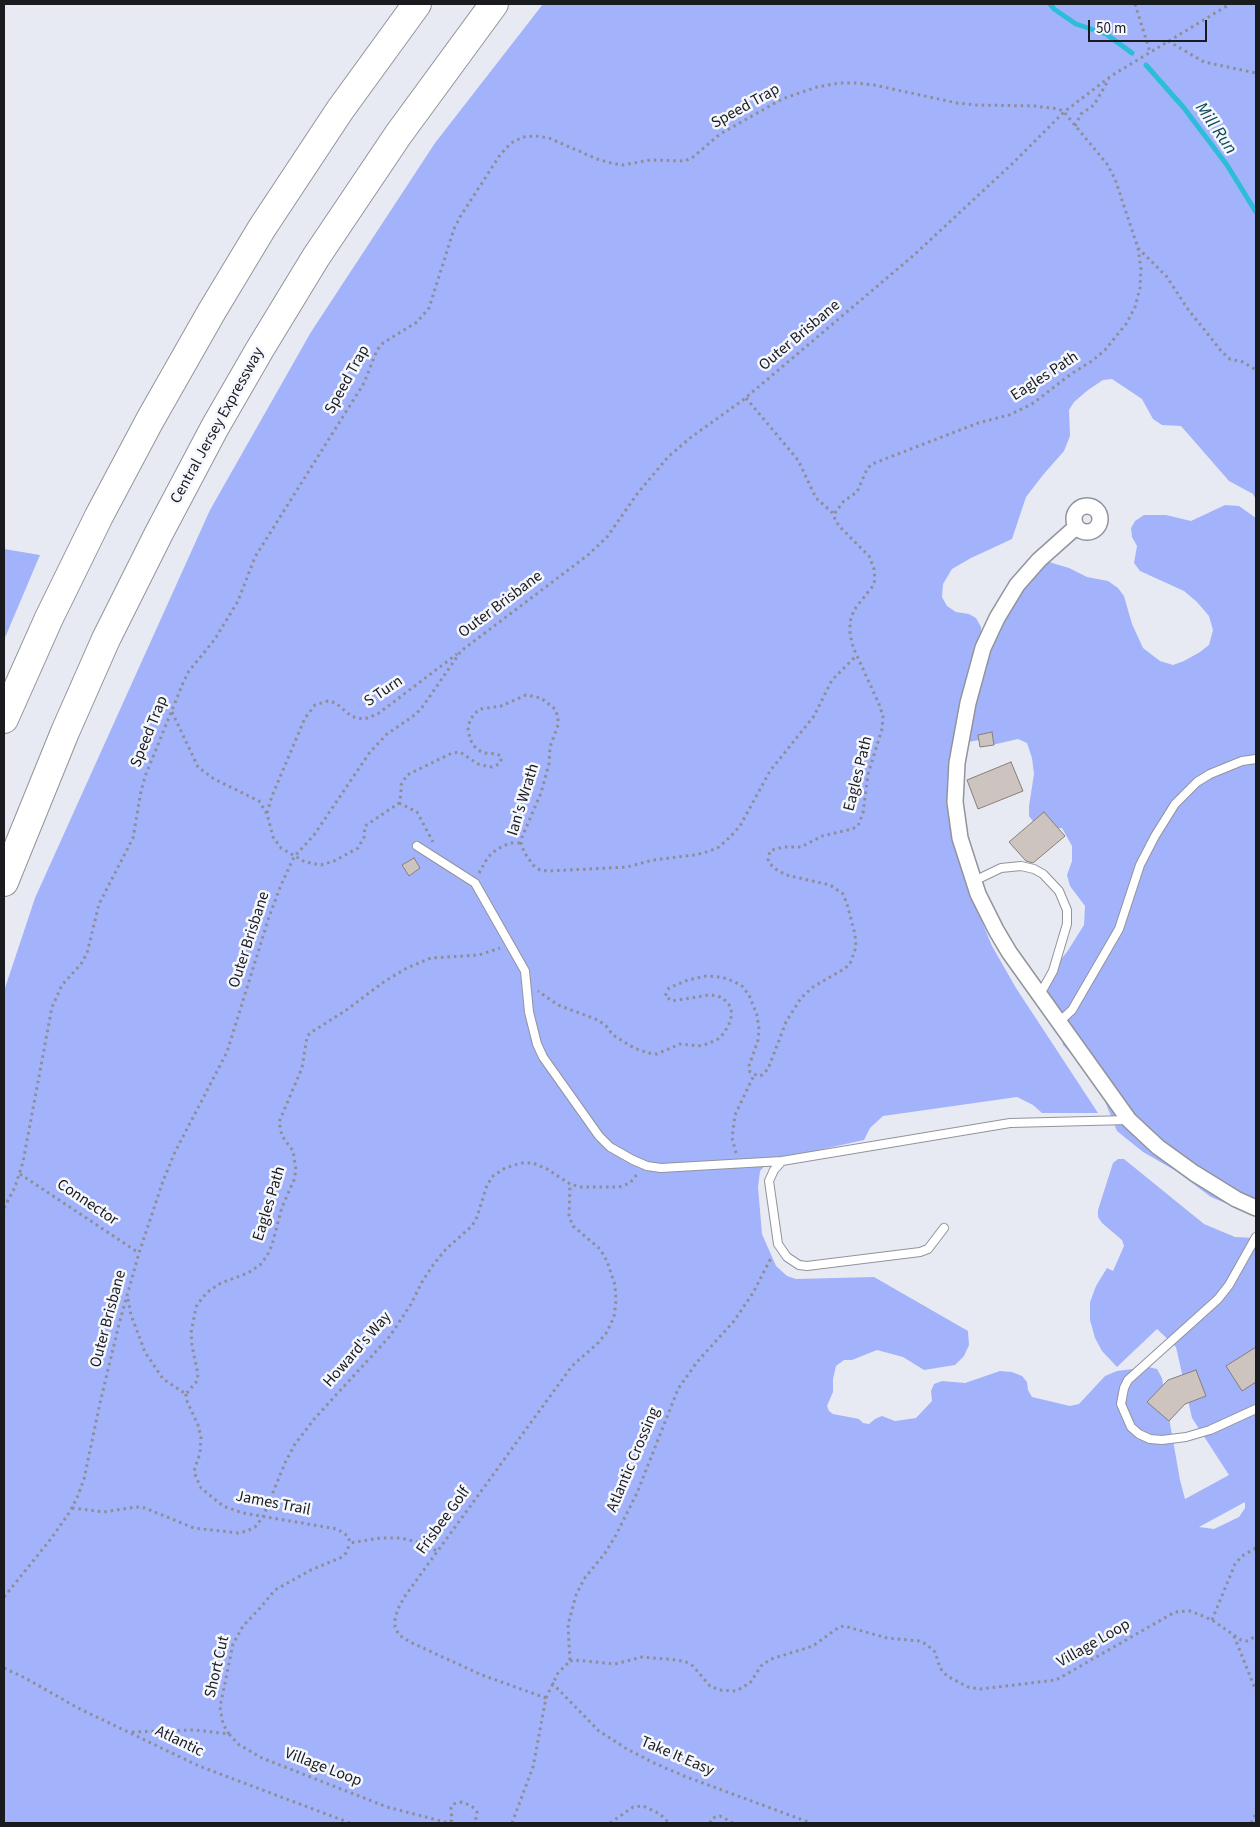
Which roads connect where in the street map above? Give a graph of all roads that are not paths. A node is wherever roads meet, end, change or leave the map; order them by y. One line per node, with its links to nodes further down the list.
1 (417, 4): 4 (highway)
2 (494, 4): 8 (highway, Central Jersey Expressway)
3 (1076, 527): 7 (street)
4 (4, 720)
5 (1256, 759): 10 (lane)
6 (417, 846): 12 (lane)
7 (974, 881): 9 (street); 9 (lane)
8 (4, 882)
9 (1039, 996): 10 (street)
10 (1058, 1023): 11 (street)
11 (1129, 1120): 12 (lane); 13 (street)
12 (782, 1161): 14 (lane)
13 (1256, 1208)
14 (944, 1228)
15 (1256, 1237): 16 (lane)
16 (1256, 1409)

